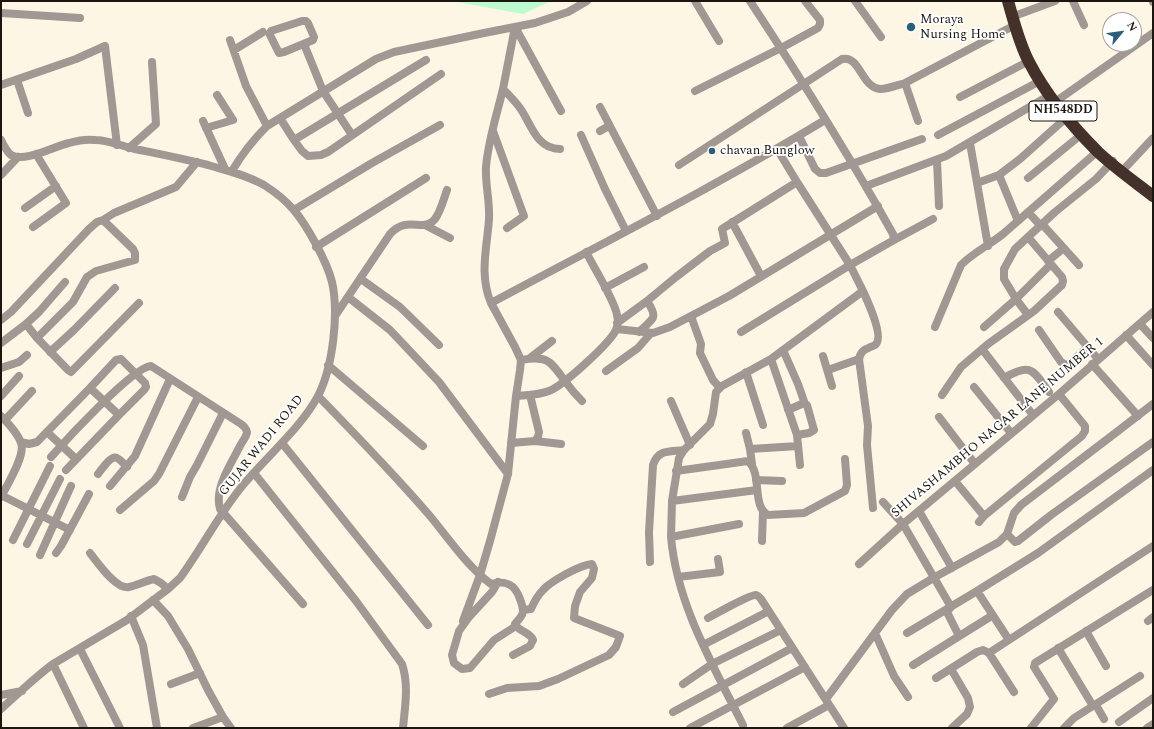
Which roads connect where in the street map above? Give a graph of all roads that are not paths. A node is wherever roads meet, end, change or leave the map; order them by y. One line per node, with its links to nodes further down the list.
1 (587, 1): 14 (street)
2 (695, 1): 19 (street)
3 (750, 1): 21 (street)
4 (805, 1): 21 (street)
5 (855, 1): 17 (street)
6 (1008, 1): 12 (highway, NH548DD)
7 (1013, 1): 12 (highway, NH548DD)
8 (1055, 1): 12 (street)
9 (1073, 1): 13 (street)
10 (1, 13): 11 (street)
11 (80, 18)
12 (1016, 20): 25 (highway, NH548DD); 29 (street); 37 (highway, NH548DD)
13 (1084, 25)
14 (515, 27): 32 (street); 33 (street); 39 (street)
15 (263, 32): 22 (street)
16 (1153, 33): 37 (street)
17 (881, 37)
18 (230, 40): 22 (street)
19 (719, 41)
20 (304, 44): 20 (street); 33 (street)
21 (781, 48): 30 (street); 34 (street)
22 (234, 50): 47 (street)
23 (426, 60): 41 (street)
24 (152, 62): 62 (street)
25 (1029, 62): 28 (highway, NH548DD); 36 (street)
26 (441, 74): 52 (street)
27 (17, 80): 31 (street); 40 (street); 61 (street)
28 (1040, 81): 37 (highway, NH548DD); 54 (street)
29 (906, 83): 30 (street); 45 (street)
30 (804, 84): 44 (street); 72 (street)
31 (1, 86)
32 (503, 89): 49 (street); 63 (street)
33 (324, 91): 41 (street); 43 (street)
34 (695, 91)
35 (217, 95): 74 (street)
36 (960, 97)
37 (1055, 99): 42 (highway, NH548DD); 60 (street); 69 (highway, NH548DD)
38 (600, 107): 48 (street)
39 (561, 111)
40 (28, 112)
41 (338, 113): 52 (street); 59 (street)
42 (1067, 117): 51 (highway, NH548DD); 76 (street)
43 (280, 118): 47 (street); 59 (street)
44 (825, 120): 55 (street); 71 (street)
45 (918, 121)
46 (440, 125): 89 (street)
47 (267, 126): 74 (street)
48 (609, 126): 50 (street); 91 (street)
49 (493, 131): 99 (street); 123 (street)
50 (600, 131)
51 (1082, 134): 65 (highway, NH548DD); 78 (street)
52 (352, 135): 59 (street)
53 (581, 135): 100 (street)
54 (938, 135)
55 (800, 136): 64 (street); 71 (street)
56 (1153, 138): 73 (street)
57 (922, 139): 71 (street)
58 (1, 140): 67 (street)
59 (294, 140)
60 (970, 143): 68 (street); 80 (street)
61 (117, 145): 62 (street, GUJAR WADI ROAD); 66 (street, GUJAR WADI ROAD)
62 (129, 148): 70 (street, GUJAR WADI ROAD)
63 (560, 149)
64 (777, 150): 79 (street); 91 (street)
65 (1098, 152): 69 (highway, NH548DD); 90 (street)
66 (36, 154): 67 (street, GUJAR WADI ROAD); 81 (street)
67 (18, 157): 75 (street)
68 (937, 160): 82 (street); 87 (street)
69 (1113, 161): 73 (highway, NH548DD); 85 (highway, NH548DD); 96 (street)
70 (197, 162): 74 (street, GUJAR WADI ROAD); 93 (street)
71 (852, 164): 82 (street)
72 (678, 165)
73 (1125, 168): 84 (highway, NH548DD)
74 (229, 170): 89 (street, GUJAR WADI ROAD)
75 (1, 175)
76 (999, 175): 80 (street); 94 (street)
77 (426, 178): 106 (street)
78 (1028, 178)
79 (797, 182): 95 (street); 101 (street)
80 (977, 183): 105 (street)
81 (56, 186): 88 (street); 98 (street)
82 (866, 186): 86 (street)
83 (447, 190): 97 (street)
84 (1153, 190)
85 (1153, 196)
86 (878, 206): 101 (street); 104 (street)
87 (939, 206)
88 (25, 208)
89 (294, 210): 106 (street, GUJAR WADI ROAD)
90 (1028, 212): 94 (street); 96 (street)
91 (657, 216): 100 (street)
92 (933, 219): 104 (street)
93 (103, 220): 129 (street); 140 (street)
94 (1018, 221): 105 (street)
95 (732, 222): 113 (street); 121 (street)
96 (1042, 225): 102 (street); 107 (street)
97 (425, 226): 103 (street); 114 (street)
98 (33, 227)
99 (507, 228)
100 (626, 231): 108 (street)
101 (831, 234): 110 (street); 113 (street)
102 (1028, 237): 109 (street); 120 (street)
103 (450, 238)
104 (894, 240): 110 (street)
105 (988, 246): 134 (street)
106 (316, 247): 127 (street, GUJAR WADI ROAD)
107 (1064, 248): 109 (street); 111 (street)
108 (586, 252): 117 (street); 123 (street)
109 (1049, 262): 120 (street); 126 (street)
110 (850, 265): 118 (street); 137 (street)
111 (1079, 265)
112 (644, 267): 117 (street)
113 (761, 276): 128 (street)
114 (361, 279): 119 (street); 144 (street)
115 (65, 282): 130 (street)
116 (115, 288): 148 (street)
117 (605, 288): 132 (street)
118 (863, 291): 147 (street); 153 (street)
119 (348, 297): 127 (street); 221 (street)
120 (1016, 299): 126 (street); 133 (street)
121 (647, 301): 132 (street); 136 (street)
122 (139, 303): 148 (street)
123 (491, 303): 154 (street)
124 (1058, 312): 145 (street)
125 (1153, 312): 131 (street, SHIVASHAMBHO NAGAR LANE NUMBER 1)
126 (1028, 315): 146 (street)
127 (335, 316): 156 (street, GUJAR WADI ROAD)
128 (691, 316): 138 (street); 170 (street)
129 (1, 320)
130 (26, 324): 140 (street); 143 (street)
131 (1140, 324): 139 (street, SHIVASHAMBHO NAGAR LANE NUMBER 1); 141 (street)
132 (617, 326): 136 (street); 166 (street)
133 (984, 327)
134 (935, 328)
135 (1039, 330): 145 (street)
136 (639, 332): 138 (street)
137 (741, 332)
138 (651, 333): 160 (street)
139 (1126, 335): 155 (street, SHIVASHAMBHO NAGAR LANE NUMBER 1); 157 (street)
140 (37, 338): 148 (street)
141 (1153, 338)
142 (552, 341): 151 (street)
143 (1, 343)
144 (439, 345)
145 (1088, 347): 155 (street)
146 (982, 349): 164 (street); 175 (street)
147 (783, 350): 152 (street); 183 (street)
148 (50, 352)
149 (27, 355): 158 (street)
150 (823, 356): 159 (street)
151 (529, 359): 154 (street); 166 (street)
152 (771, 359): 161 (street); 185 (street)
153 (859, 359): 159 (street); 234 (street)
154 (521, 360): 178 (street)
155 (1095, 362): 173 (street, SHIVASHAMBHO NAGAR LANE NUMBER 1); 190 (street)
156 (328, 365): 177 (street, GUJAR WADI ROAD); 204 (street)
157 (1153, 365)
158 (1, 368)
159 (828, 370): 167 (street)
160 (606, 371)
161 (746, 372): 170 (street); 192 (street)
162 (135, 373): 165 (street); 169 (street); 180 (street); 187 (street)
163 (19, 376): 176 (street)
164 (1004, 378): 172 (street); 188 (street)
165 (170, 379): 179 (street); 215 (street)
166 (565, 381): 174 (street); 181 (street)
167 (832, 386)
168 (974, 387): 195 (street)
169 (90, 388): 180 (street); 193 (street)
170 (720, 388): 206 (street)
171 (32, 391): 191 (street)
172 (1049, 392)
173 (1059, 394): 188 (street, SHIVASHAMBHO NAGAR LANE NUMBER 1); 225 (street)
174 (530, 395): 178 (street); 197 (street)
175 (942, 395)
176 (1, 396)
177 (318, 396): 200 (street, GUJAR WADI ROAD); 258 (street)
178 (516, 396): 201 (street)
179 (198, 397): 186 (street); 236 (street)
180 (104, 401): 187 (street); 203 (street)
181 (582, 401)
182 (671, 401): 206 (street)
183 (805, 404): 185 (street); 196 (street)
184 (1153, 404): 190 (street)
185 (788, 410): 196 (street)
186 (223, 413): 231 (street); 239 (street)
187 (119, 415): 209 (street)
188 (1033, 415): 195 (street, SHIVASHAMBHO NAGAR LANE NUMBER 1)
189 (939, 416): 212 (street)
190 (1138, 416): 245 (street)
191 (3, 418): 198 (street)
192 (763, 425)
193 (47, 432): 198 (street); 203 (street)
194 (746, 433): 207 (street)
195 (1011, 434): 212 (street, SHIVASHAMBHO NAGAR LANE NUMBER 1)
196 (797, 435): 205 (street)
197 (536, 441): 201 (street); 202 (street)
198 (21, 442): 230 (street)
199 (1153, 442): 245 (street)
200 (282, 443): 219 (street, GUJAR WADI ROAD); 274 (street)
201 (511, 443): 221 (street)
202 (561, 444)
203 (61, 446): 208 (street); 209 (street)
204 (423, 446)
205 (798, 446): 207 (street); 213 (street)
206 (687, 448): 218 (street); 255 (street)
207 (750, 449): 211 (street)
208 (51, 457)
209 (76, 459): 216 (street)
210 (845, 460): 238 (street)
211 (752, 464): 218 (street); 223 (street)
212 (975, 464): 225 (street, SHIVASHAMBHO NAGAR LANE NUMBER 1)
213 (800, 465)
214 (50, 466): 235 (street)
215 (127, 467): 220 (street); 227 (street)
216 (66, 470)
217 (1153, 470): 264 (street)
218 (676, 471): 232 (street)
219 (254, 473): 239 (street, GUJAR WADI ROAD); 322 (street)
220 (98, 474)
221 (508, 474): 258 (street)
222 (60, 479): 240 (street)
223 (756, 480): 224 (street); 228 (street)
224 (782, 481)
225 (955, 481): 237 (street, SHIVASHAMBHO NAGAR LANE NUMBER 1)
226 (71, 486): 241 (street)
227 (110, 486)
228 (757, 490): 232 (street); 238 (street)
229 (89, 494): 244 (street)
230 (1, 496): 235 (street)
231 (182, 498)
232 (672, 501): 246 (street)
233 (883, 502): 243 (street)
234 (873, 508)
235 (29, 510): 240 (street); 247 (street)
236 (120, 510)
237 (919, 511): 243 (street, SHIVASHAMBHO NAGAR LANE NUMBER 1); 257 (street)
238 (763, 512): 248 (street)
239 (223, 513): 262 (street, GUJAR WADI ROAD); 266 (street)
240 (41, 516): 241 (street); 249 (street)
241 (55, 523): 244 (street); 253 (street)
242 (739, 524): 246 (street)
243 (903, 524): 256 (street, SHIVASHAMBHO NAGAR LANE NUMBER 1); 260 (street)
244 (70, 530): 251 (street)
245 (1007, 534): 257 (street)
246 (671, 537): 259 (street)
247 (13, 540)
248 (762, 541)
249 (27, 544)
250 (1153, 546): 281 (street)
251 (56, 553)
252 (90, 553): 262 (street)
253 (40, 555)
254 (718, 559): 259 (street)
255 (650, 562)
256 (859, 564)
257 (952, 568): 260 (street)
258 (480, 576): 261 (street); 273 (street)
259 (678, 577): 282 (street)
260 (935, 577): 267 (street); 278 (street)
261 (498, 582): 268 (street); 275 (street)
262 (168, 589): 265 (street, GUJAR WADI ROAD)
263 (1153, 590): 277 (street)
264 (977, 591): 267 (street); 270 (street)
265 (153, 600): 271 (street, GUJAR WADI ROAD); 294 (street)
266 (303, 604)
267 (951, 607): 279 (street); 280 (street)
268 (523, 610): 275 (street); 302 (street)
269 (769, 611): 272 (street); 276 (street); 282 (street)
270 (993, 615): 280 (street); 281 (street)
271 (131, 616): 285 (street, GUJAR WADI ROAD); 319 (street)
272 (708, 618)
273 (463, 620)
274 (428, 625)
275 (516, 626): 287 (street)
276 (781, 630): 283 (street); 289 (street)
277 (1086, 631): 284 (street); 291 (street)
278 (876, 633): 304 (street); 306 (street)
279 (907, 633)
280 (959, 636): 290 (street)
281 (1009, 640): 286 (street)
282 (703, 645): 289 (street)
283 (792, 648): 292 (street); 299 (street)
284 (1058, 648): 307 (street); 326 (street)
285 (80, 649): 288 (street, GUJAR WADI ROAD); 318 (street)
286 (989, 653): 293 (street); 301 (street)
287 (513, 655)
288 (53, 664): 300 (street, GUJAR WADI ROAD); 317 (street)
289 (712, 664): 298 (street); 299 (street)
290 (913, 665)
291 (1106, 666)
292 (805, 667): 306 (street); 308 (street)
293 (951, 669): 296 (street); 325 (street)
294 (200, 673): 297 (street); 311 (street)
295 (1140, 676): 307 (street)
296 (936, 678)
297 (171, 684)
298 (683, 684)
299 (723, 684): 308 (street); 310 (street)
300 (22, 691): 303 (street); 309 (street, GUJAR WADI ROAD)
301 (1014, 692)
302 (488, 694)
303 (1, 695)
304 (908, 696)
305 (1153, 698): 313 (street)
306 (828, 702): 316 (street); 324 (street)
307 (1094, 705): 312 (street); 327 (street)
308 (734, 706): 315 (street); 323 (street)
309 (1, 709)
310 (673, 712)
311 (223, 717): 320 (street); 321 (street)
312 (1104, 719)
313 (1119, 722)
314 (1153, 724): 328 (street)
315 (743, 725)
316 (841, 727)
317 (84, 728)
318 (120, 728)
319 (157, 728)
320 (193, 728)
321 (231, 728)
322 (403, 728)
323 (690, 728)
324 (787, 728)
325 (952, 728)
326 (1031, 728)
327 (1064, 728)
328 (1147, 728)

